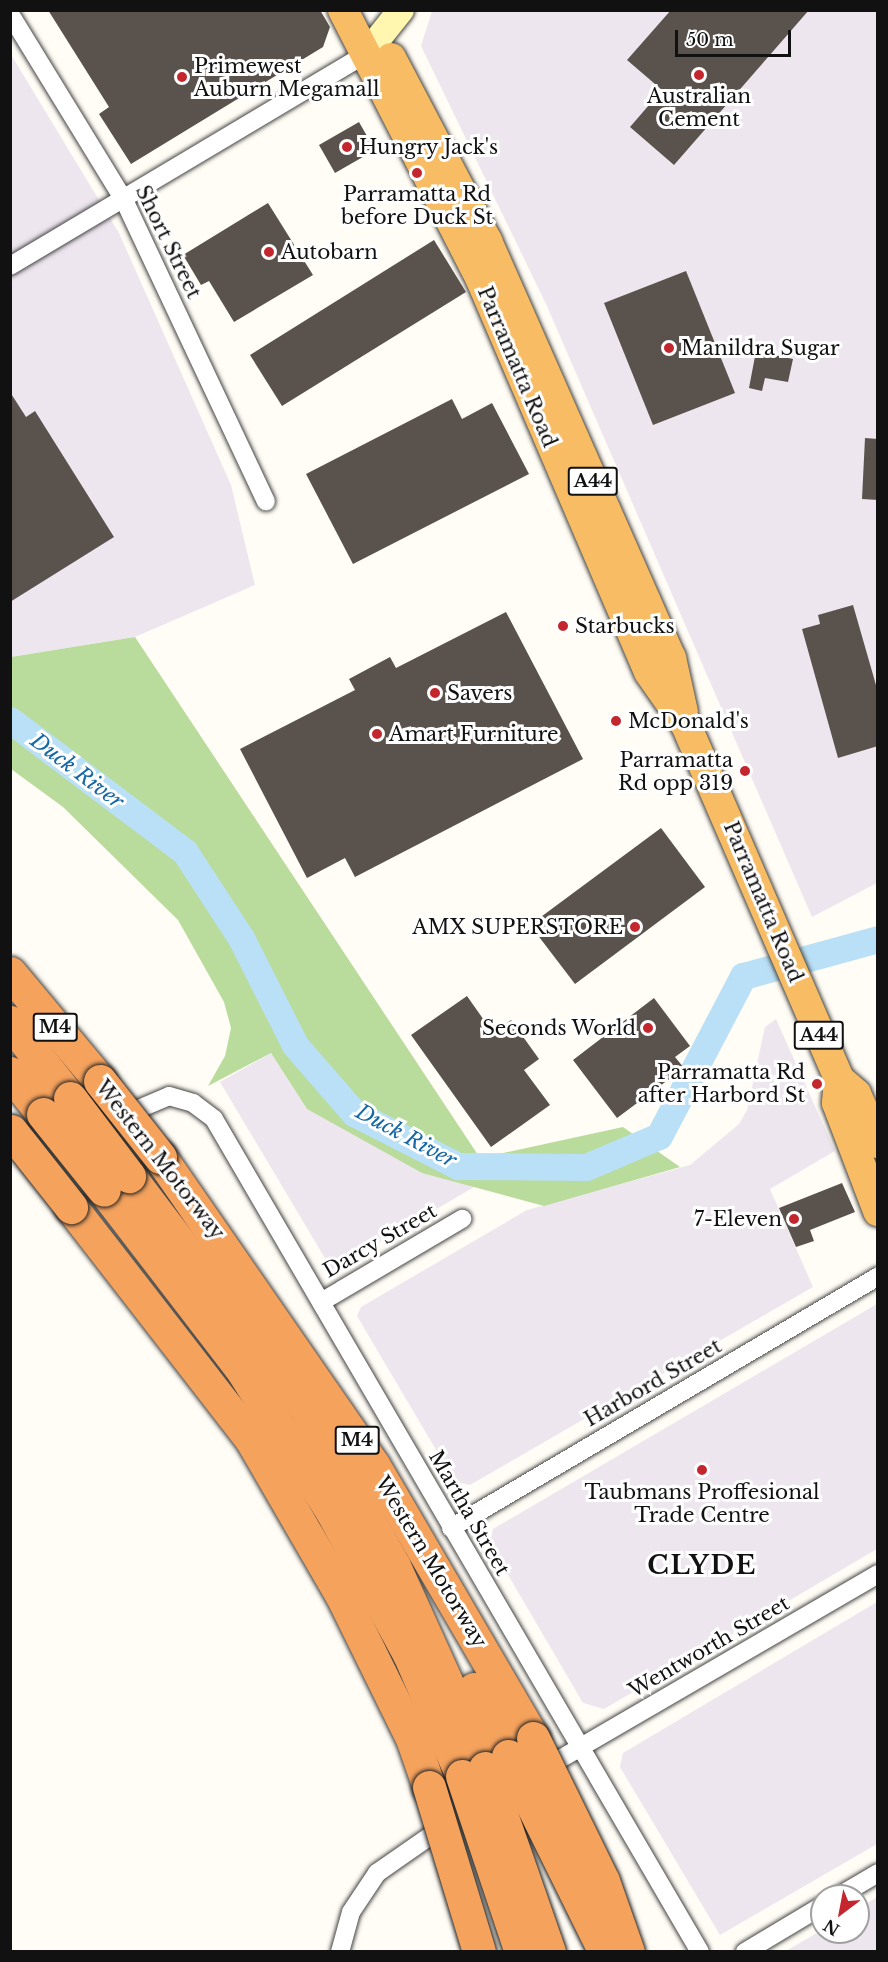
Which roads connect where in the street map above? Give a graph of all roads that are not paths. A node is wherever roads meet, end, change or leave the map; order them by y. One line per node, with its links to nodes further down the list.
1 (343, 10): 5 (highway, Parramatta Road / A44)
2 (366, 10): 5 (highway, Parramatta Road / A44)
3 (401, 10): 5 (main road)
4 (10, 14): 6 (street, Short Street)
5 (373, 46): 6 (street); 12 (highway, Parramatta Road / A44)
6 (125, 202): 7 (street); 8 (street, Short Street)
7 (10, 266)
8 (266, 501)
9 (10, 973): 26 (highway, Western Motorway / M4, bridge)
10 (10, 1022): 13 (highway, Western Motorway / M4)
11 (10, 1073): 13 (highway, Western Motorway / M4)
12 (839, 1079): 16 (highway, Parramatta Road / A44); 18 (highway, Parramatta Road / A44)
13 (56, 1106): 17 (highway, Western Motorway / M4, bridge)
14 (141, 1108): 21 (street, Martha Street)
15 (11, 1131): 32 (highway, bridge)
16 (878, 1143)
17 (117, 1183): 26 (highway, Western Motorway / M4); 26 (highway, Western Motorway / M4)
18 (878, 1211)
19 (462, 1219): 21 (street, Darcy Street)
20 (878, 1276): 22 (street, Harbord Street)
21 (321, 1302): 22 (street, Martha Street)
22 (451, 1528): 24 (street, Martha Street)
23 (878, 1574): 24 (street, Wentworth Street)
24 (580, 1747): 25 (street, Wentworth Street); 37 (street, Martha Street)
25 (562, 1758)
26 (497, 1759): 33 (highway, Western Motorway / M4, bridge); 34 (highway, Western Motorway / M4, bridge); 35 (highway, bridge); 36 (highway, Western Motorway / M4, bridge)
27 (430, 1836): 31 (street)
28 (878, 1873): 29 (street)
29 (859, 1884)
30 (810, 1913): 38 (street)
31 (340, 1952)
32 (480, 1952)
33 (520, 1952)
34 (549, 1952)
35 (605, 1952)
36 (628, 1952)
37 (700, 1952)
38 (745, 1952)

